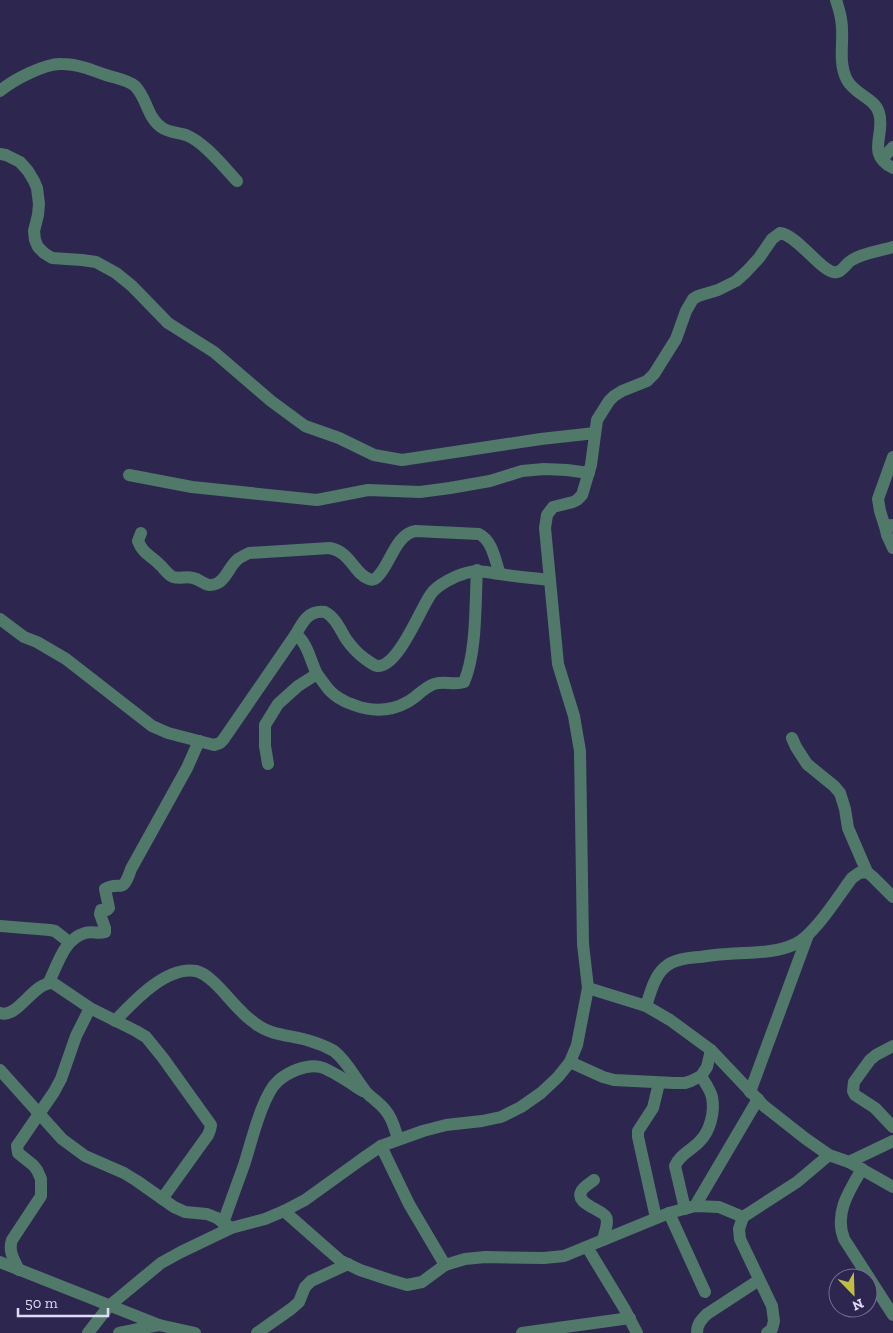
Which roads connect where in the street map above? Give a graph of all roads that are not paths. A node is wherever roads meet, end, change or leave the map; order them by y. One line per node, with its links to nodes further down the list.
1 (836, 0): 5 (street)
2 (0, 91): 7 (street)
3 (893, 147): 5 (street)
4 (0, 154): 9 (street)
5 (882, 159): 6 (street)
6 (893, 168)
7 (236, 181)
8 (893, 247): 9 (street)
9 (595, 433): 11 (street)
10 (893, 457): 13 (street)
11 (589, 473): 12 (street); 18 (street)
12 (129, 474)
13 (890, 527): 15 (street)
14 (141, 533): 17 (street)
15 (893, 548)
16 (478, 570): 17 (street); 20 (street); 21 (street)
17 (500, 574): 18 (street)
18 (550, 580): 31 (street)
19 (0, 619): 23 (street)
20 (296, 634): 21 (street); 23 (street)
21 (317, 674): 24 (street)
22 (792, 738): 25 (street)
23 (199, 740): 29 (street)
24 (268, 764)
25 (867, 872): 26 (street); 28 (street)
26 (893, 897)
27 (0, 926): 29 (street)
28 (808, 935): 32 (street); 43 (street)
29 (69, 942): 30 (street)
30 (50, 982): 33 (street); 34 (street)
31 (588, 988): 32 (street); 38 (street)
32 (646, 1006): 37 (street)
33 (90, 1008): 35 (street); 44 (street)
34 (0, 1013)
35 (115, 1022): 42 (street); 54 (street)
36 (893, 1046): 45 (street)
37 (711, 1050): 40 (street); 43 (street)
38 (570, 1062): 41 (street); 46 (street)
39 (0, 1070): 44 (street)
40 (700, 1076): 41 (street); 55 (street)
41 (659, 1083): 59 (street)
42 (368, 1093): 46 (street); 60 (street)
43 (754, 1096): 49 (street); 55 (street)
44 (39, 1113): 54 (street); 66 (street)
45 (893, 1127)
46 (398, 1140): 48 (street)
47 (893, 1142): 50 (street)
48 (381, 1146): 56 (street); 65 (street)
49 (829, 1155): 50 (street); 58 (street)
50 (849, 1162): 51 (street)
51 (862, 1170): 53 (street); 70 (street)
52 (594, 1180): 61 (street)
53 (893, 1187)
54 (162, 1199): 60 (street)
55 (690, 1207): 57 (street); 58 (street)
56 (284, 1211): 60 (street); 64 (street)
57 (669, 1213): 59 (street); 68 (street)
58 (743, 1217): 67 (street)
59 (656, 1218): 61 (street)
60 (227, 1225): 69 (street)
61 (603, 1240): 62 (street)
62 (587, 1247): 65 (street); 71 (street)
63 (0, 1262): 66 (street)
64 (348, 1264): 65 (street); 76 (street)
65 (445, 1265)
66 (19, 1270): 69 (street)
67 (759, 1280): 79 (street); 80 (street)
68 (705, 1292)
69 (109, 1306): 72 (street); 73 (street)
70 (893, 1314)
71 (630, 1318): 77 (street); 78 (street)
72 (159, 1325): 74 (street); 75 (street)
73 (88, 1333)
74 (119, 1333)
75 (195, 1333)
76 (257, 1333)
77 (522, 1333)
78 (637, 1333)
79 (697, 1333)
80 (767, 1333)

